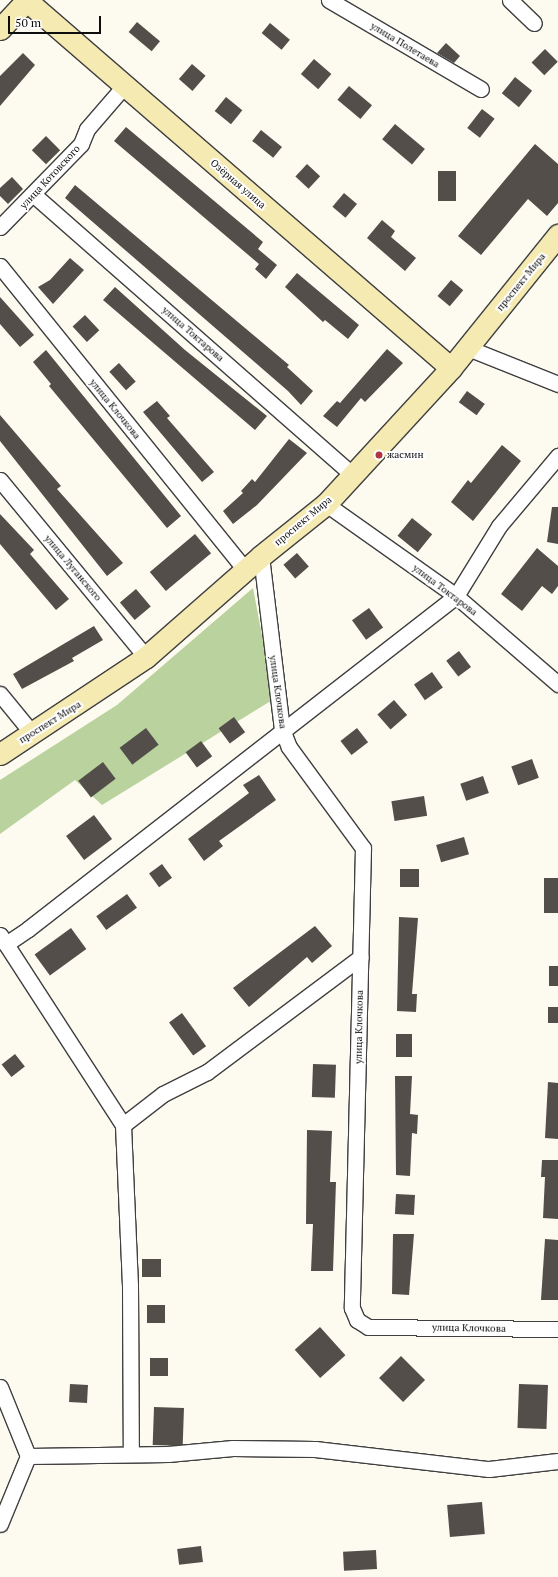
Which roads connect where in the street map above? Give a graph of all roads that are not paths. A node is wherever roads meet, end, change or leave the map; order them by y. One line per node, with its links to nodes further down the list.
1 (27, 0): 5 (main road); 6 (main road, Озёрная улица)
2 (329, 0): 7 (street, улица Полетаева)
3 (510, 0): 4 (street)
4 (534, 23)
5 (0, 30)
6 (125, 85): 8 (street, улица Котовского); 13 (main road, Озёрная улица)
7 (481, 89)
8 (34, 195): 9 (street, улица Котовского); 16 (street, улица Токтарова)
9 (0, 227)
10 (558, 235): 12 (main road, проспект Мира)
11 (0, 266): 20 (street, улица Клочкова)
12 (468, 348): 13 (main road, проспект Мира); 14 (street)
13 (451, 368): 16 (main road, проспект Мира)
14 (558, 384)
15 (558, 456): 21 (street)
16 (352, 474): 18 (main road, проспект Мира)
17 (0, 480): 22 (street, улица Луганского)
18 (326, 504): 19 (main road, проспект Мира); 21 (street, улица Токтарова)
19 (261, 556): 20 (main road, проспект Мира); 25 (street, улица Клочкова)
20 (246, 571): 22 (main road, проспект Мира)
21 (456, 596): 23 (street, улица Токтарова); 25 (street)
22 (146, 657): 26 (main road, проспект Мира)
23 (558, 684)
24 (0, 694): 26 (street)
25 (282, 729): 28 (street); 29 (street, улица Клочкова)
26 (32, 733): 27 (main road, проспект Мира)
27 (0, 754)
28 (3, 940): 30 (street)
29 (360, 957): 30 (street); 31 (street, улица Клочкова)
30 (123, 1125): 33 (street)
31 (558, 1329)
32 (0, 1387): 34 (street)
33 (131, 1454): 34 (street); 35 (street)
34 (28, 1456): 36 (street)
35 (558, 1461)
36 (0, 1524)

